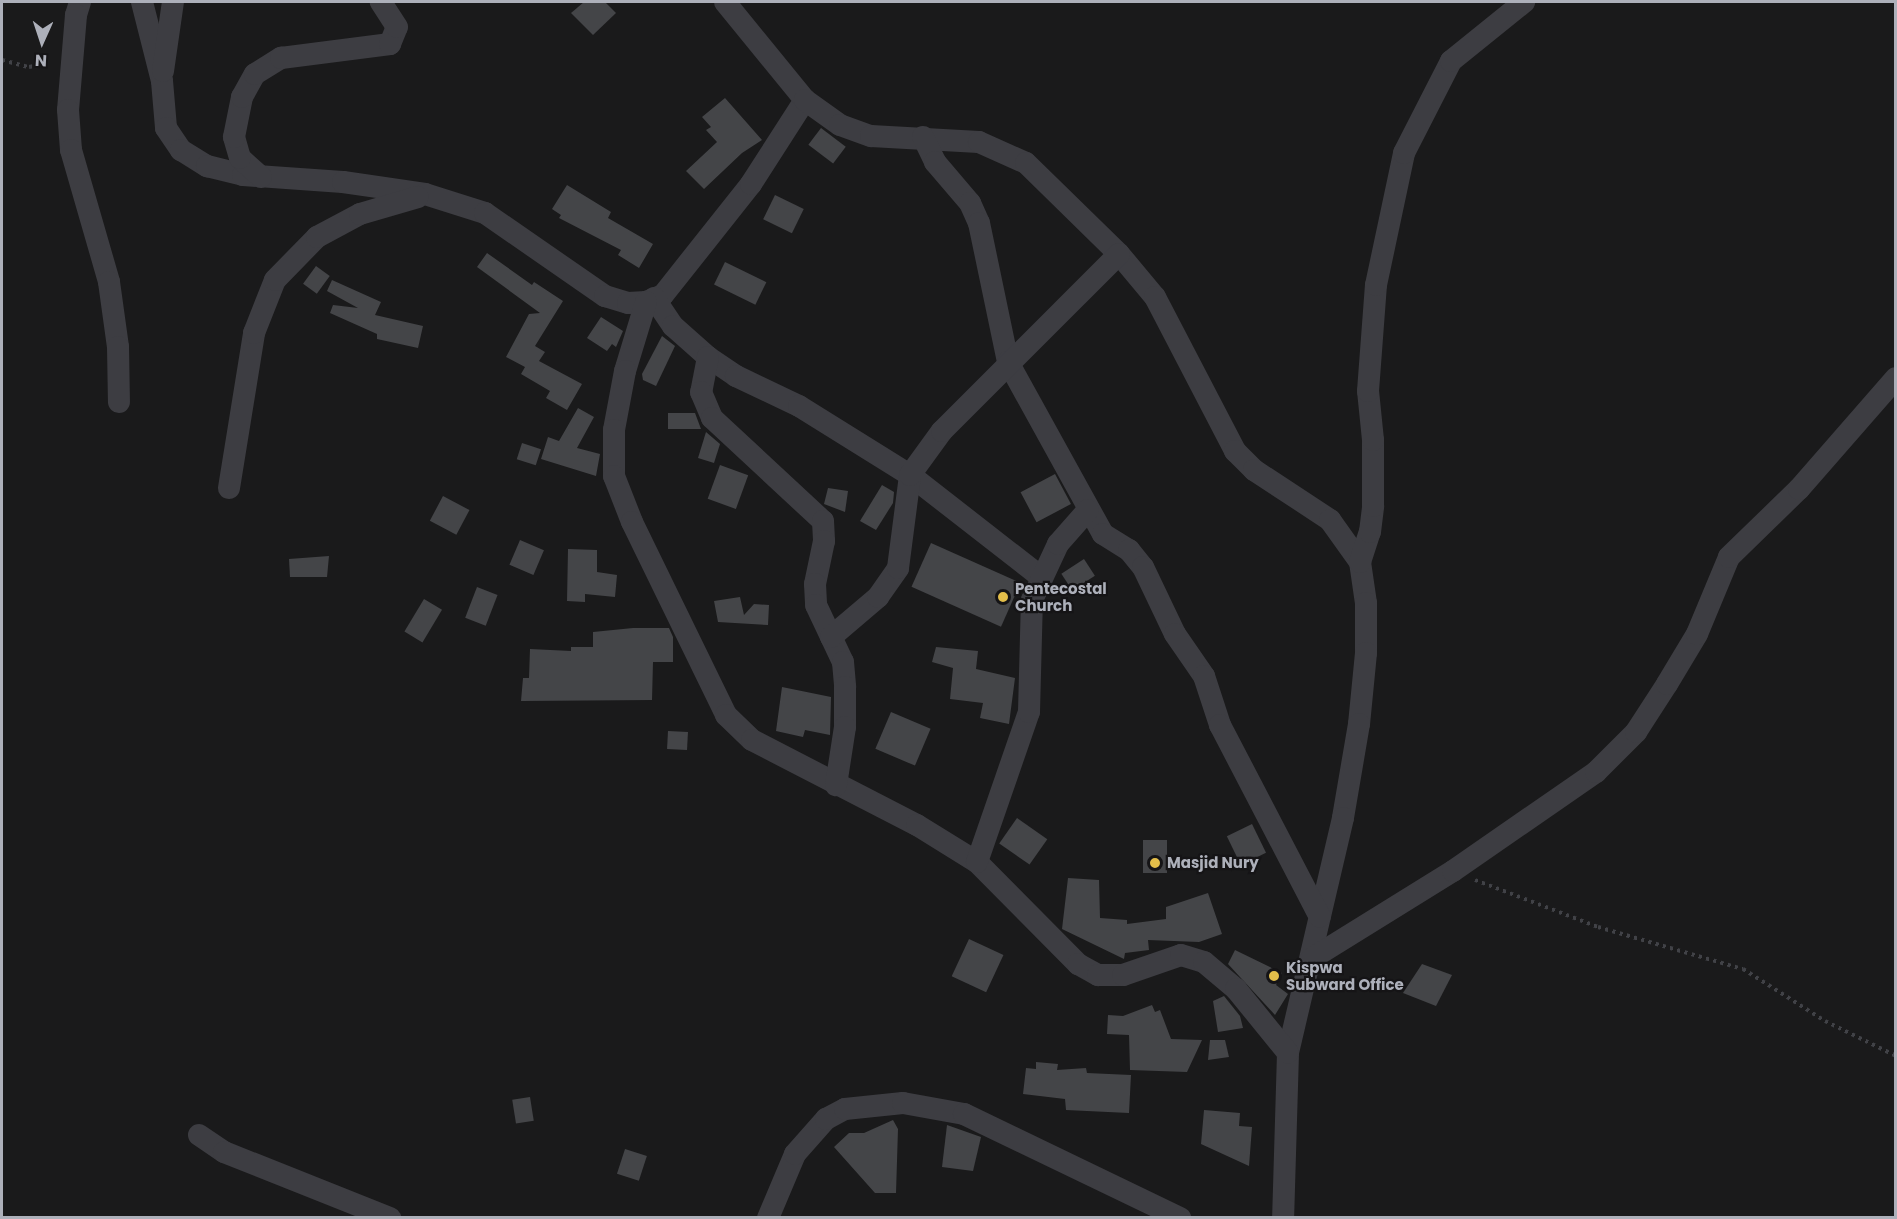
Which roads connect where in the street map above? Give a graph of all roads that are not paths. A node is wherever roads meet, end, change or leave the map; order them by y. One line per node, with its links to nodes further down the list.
1 (80, 2): 17 (street)
2 (142, 2): 7 (street)
3 (173, 2): 7 (street)
4 (381, 2): 10 (street)
5 (724, 2): 8 (street)
6 (1524, 2): 21 (street)
7 (162, 81): 10 (street)
8 (805, 100): 9 (street); 13 (street)
9 (923, 137): 12 (street); 15 (street)
10 (261, 177): 11 (street)
11 (425, 194): 13 (street); 19 (street)
12 (1119, 254): 15 (street); 21 (street)
13 (650, 300): 14 (street); 24 (street)
14 (708, 357): 18 (street); 23 (street)
15 (1008, 362): 18 (street); 20 (street)
16 (1896, 378): 27 (street)
17 (119, 402)
18 (910, 475): 22 (street); 23 (street)
19 (229, 488)
20 (1088, 510): 22 (street); 26 (street)
21 (1360, 562): 26 (street)
22 (1041, 577): 25 (street)
23 (831, 637): 24 (street)
24 (836, 785): 25 (street)
25 (977, 862): 28 (street)
26 (1320, 916): 27 (street)
27 (1311, 959): 28 (street)
28 (1288, 1053): 33 (street)
29 (199, 1135): 30 (street)
30 (390, 1218)
31 (768, 1218): 32 (street)
32 (1180, 1218)
33 (1283, 1218)

